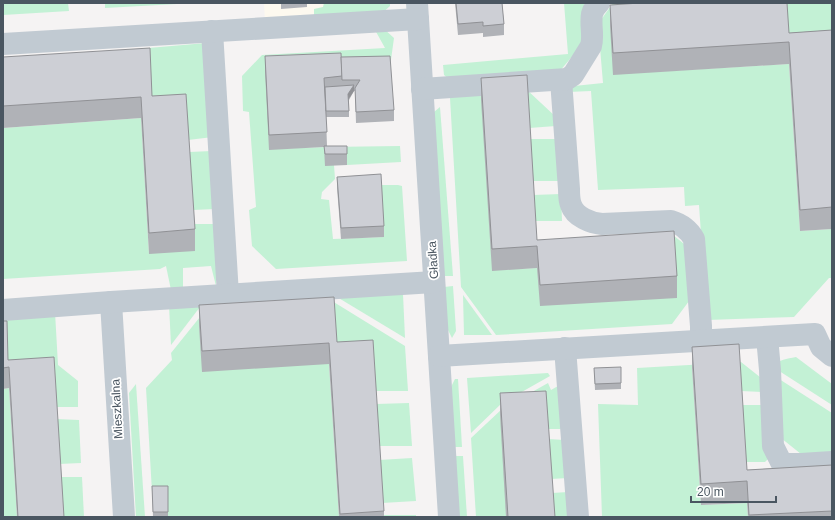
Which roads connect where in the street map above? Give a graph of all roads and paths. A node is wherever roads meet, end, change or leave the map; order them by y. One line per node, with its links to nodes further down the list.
1 (599, 3): 5 (street)
2 (417, 11): 3 (street); 6 (street, Gładka)
3 (212, 31): 4 (street); 8 (street)
4 (3, 44)
5 (561, 80): 6 (street); 12 (street)
6 (422, 89): 7 (street, Gładka)
7 (434, 282): 8 (street); 14 (street, Gładka)
8 (228, 295): 9 (street)
9 (111, 302): 10 (street); 17 (street, Mieszkalna)
10 (3, 310)
11 (768, 337): 12 (street); 15 (street); 16 (street)
12 (701, 341): 13 (street)
13 (565, 348): 14 (street); 19 (street)
14 (439, 356): 18 (street, Gładka)
15 (832, 356)
16 (832, 462)
17 (124, 517)
18 (449, 517)
19 (578, 517)

